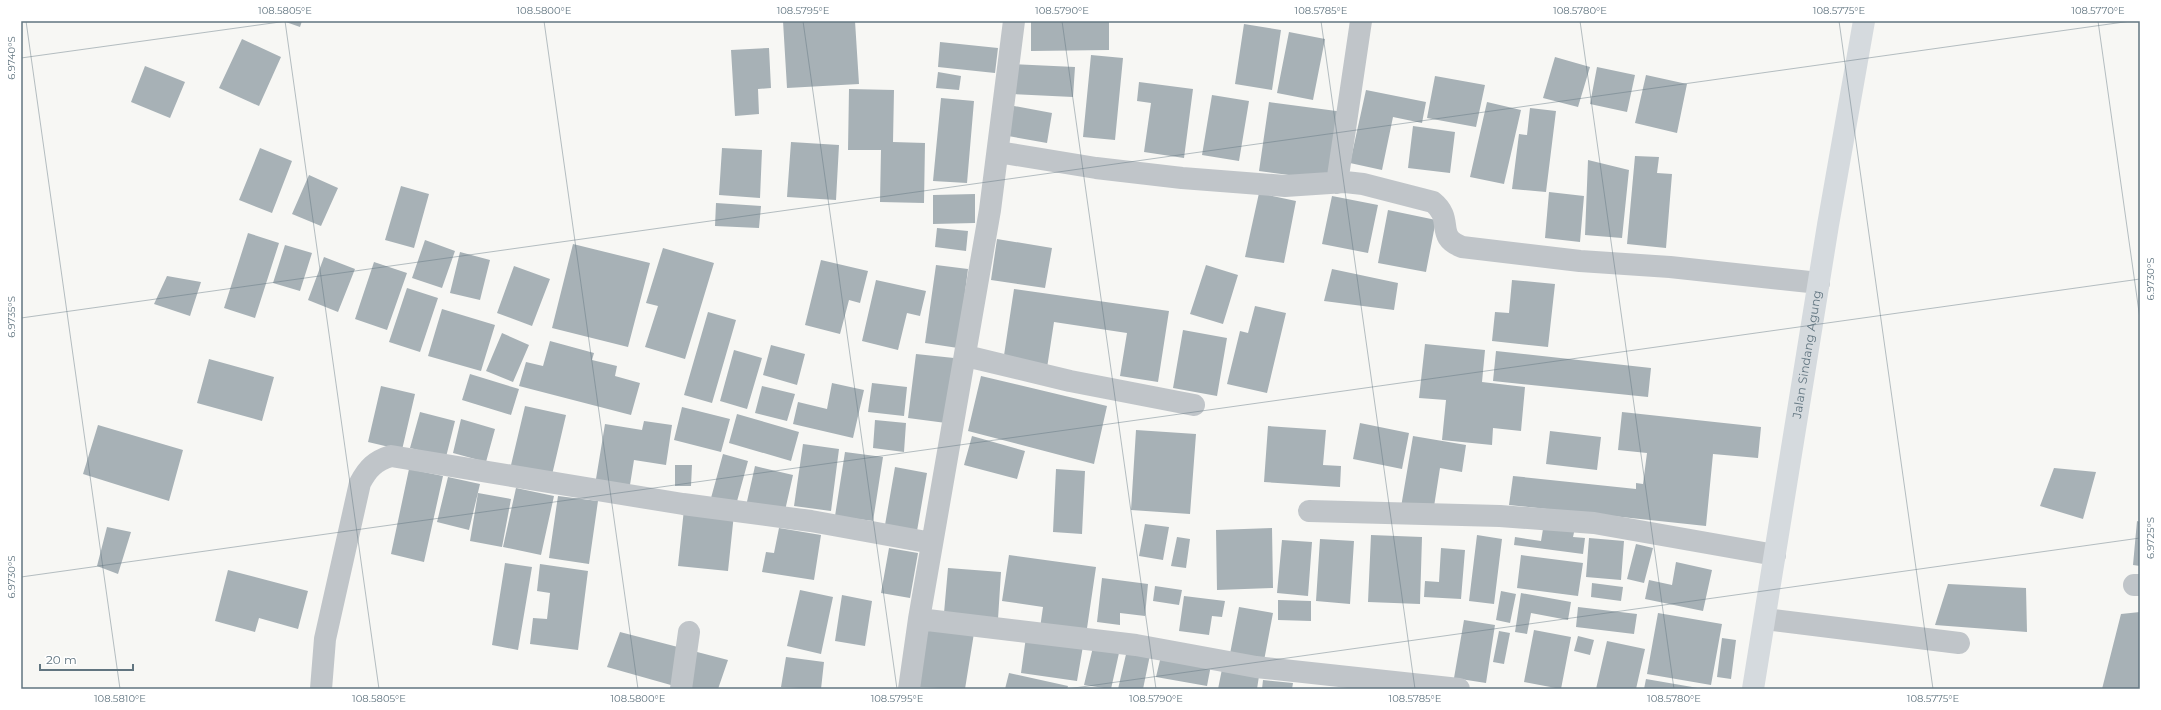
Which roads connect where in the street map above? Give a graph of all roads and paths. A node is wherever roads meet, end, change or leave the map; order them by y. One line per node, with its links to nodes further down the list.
1 (1014, 21): 4 (street)
2 (1361, 21): 5 (street)
3 (1864, 21): 6 (main road, Jalan Sindang Agung)
4 (998, 152): 5 (street); 7 (street)
5 (1337, 183): 6 (street)
6 (1819, 283): 11 (main road, Jalan Sindang Agung)
7 (966, 356): 8 (street); 10 (street)
8 (1194, 405)
9 (1309, 511): 11 (street)
10 (932, 543): 12 (street); 16 (street)
11 (1775, 555): 13 (main road, Jalan Sindang Agung)
12 (919, 618): 18 (street); 19 (street)
13 (1765, 619): 15 (street); 20 (main road, Jalan Sindang Agung)
14 (688, 632): 17 (street)
15 (1959, 643)
16 (321, 689)
17 (681, 689)
18 (909, 689)
19 (1459, 689)
20 (1754, 689)

